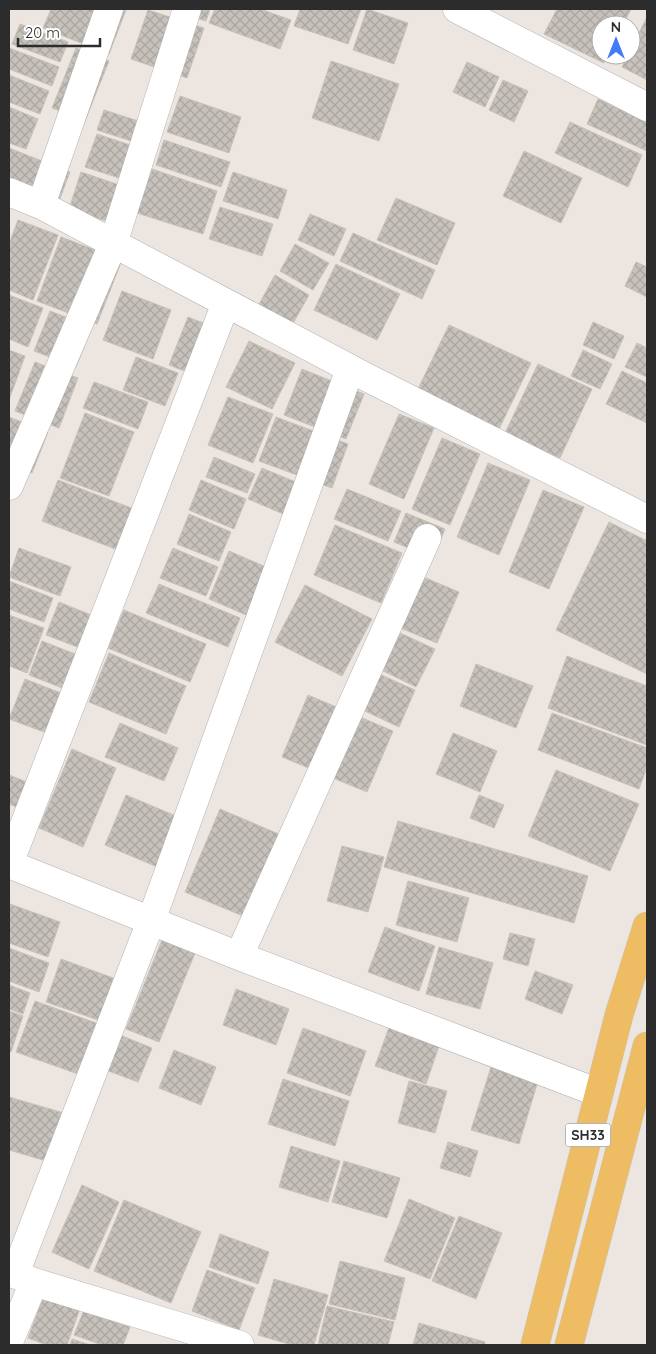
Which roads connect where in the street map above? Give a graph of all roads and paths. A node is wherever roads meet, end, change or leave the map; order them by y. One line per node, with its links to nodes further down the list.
1 (110, 9): 6 (street)
2 (187, 9): 7 (street)
3 (457, 9): 4 (street)
4 (647, 107)
5 (9, 192): 6 (street)
6 (41, 205): 7 (street)
7 (113, 244): 8 (street); 10 (street)
8 (226, 303): 9 (street); 13 (street)
9 (350, 369): 11 (street); 14 (street)
10 (9, 486)
11 (647, 519)
12 (427, 538): 16 (street)
13 (9, 864): 14 (street)
14 (151, 921): 16 (street); 19 (street)
15 (647, 926): 18 (main road, SH33)
16 (239, 956): 18 (street)
17 (647, 1046): 23 (main road, SH33)
18 (599, 1093): 22 (main road, SH33)
19 (19, 1276): 20 (street); 21 (street)
20 (9, 1342)
21 (240, 1345)
22 (535, 1345)
23 (570, 1345)

